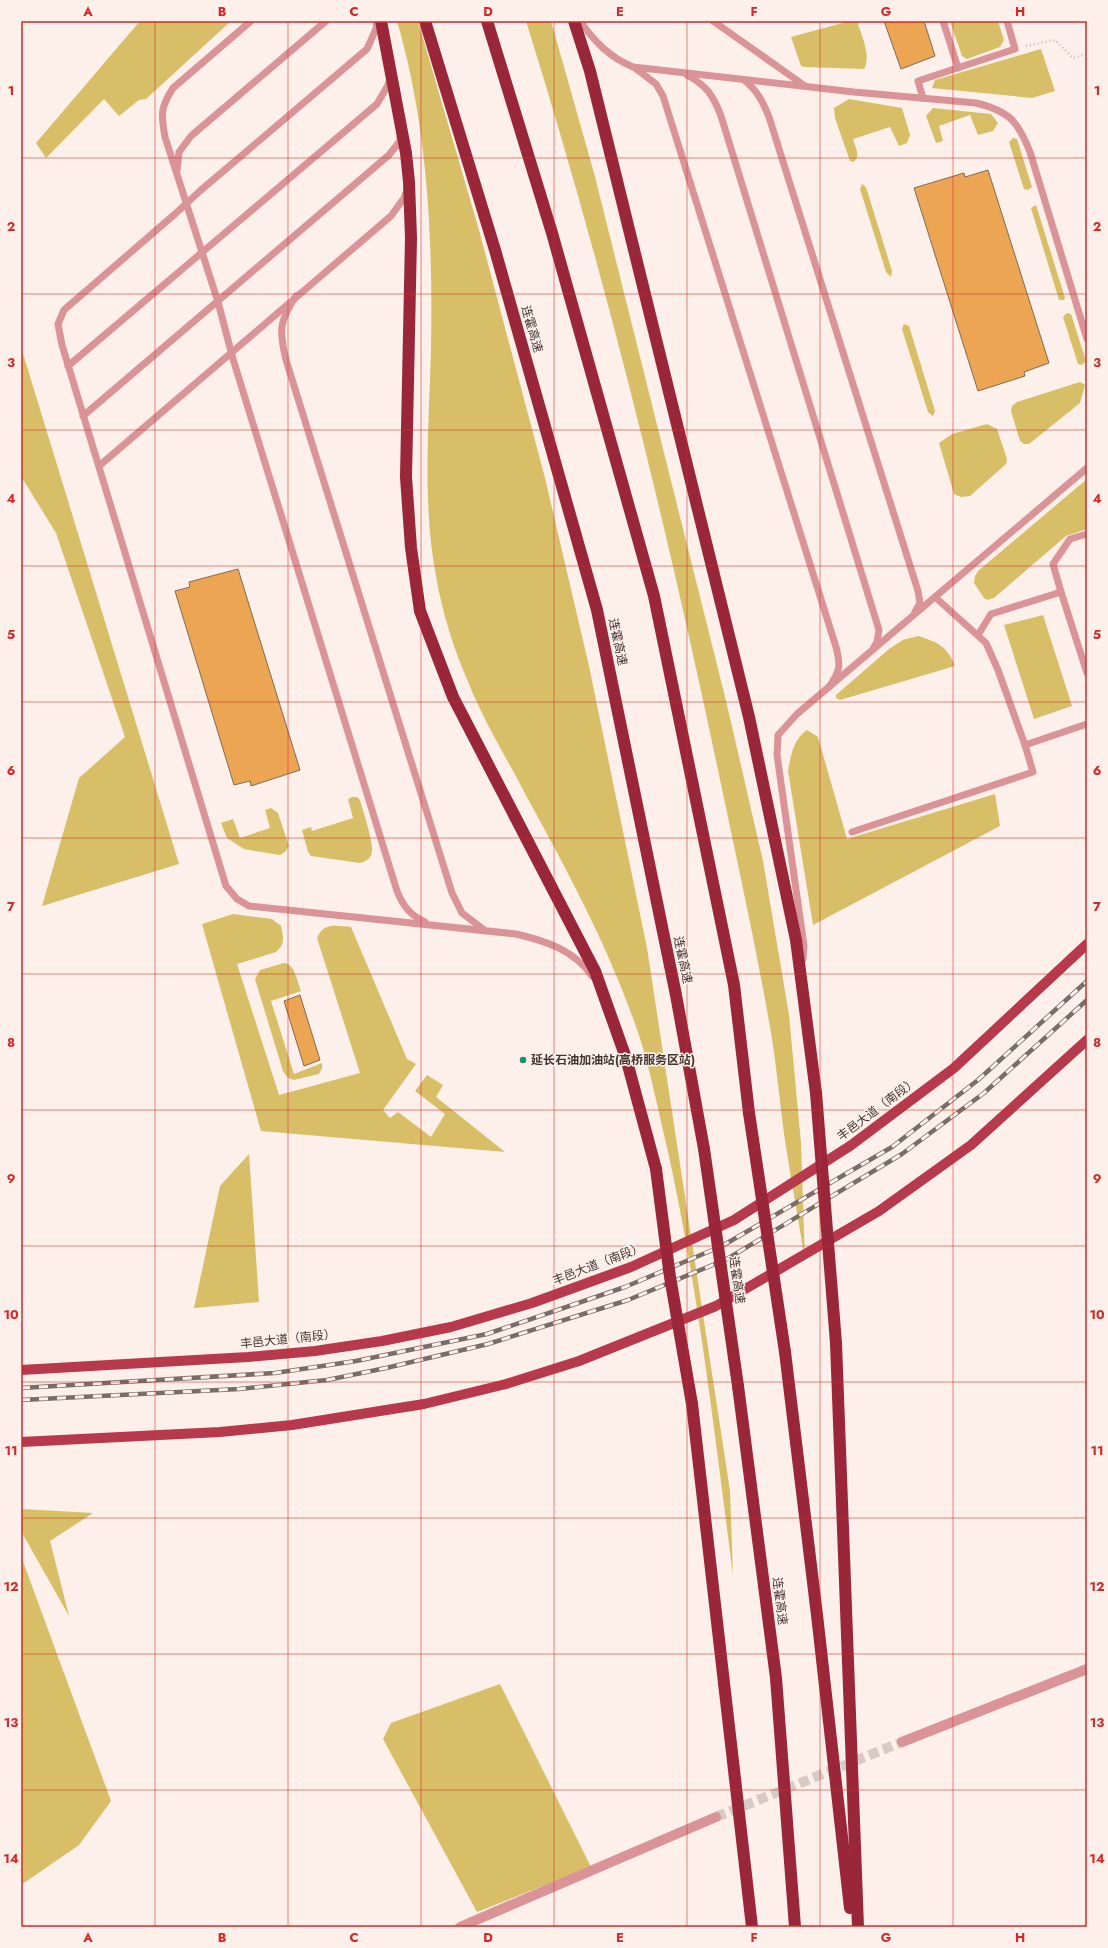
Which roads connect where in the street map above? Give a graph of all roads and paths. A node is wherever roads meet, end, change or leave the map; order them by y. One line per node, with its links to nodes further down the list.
1 (252, 21): 22 (lane)
2 (326, 21): 22 (lane)
3 (377, 21): 24 (lane)
4 (381, 21): 16 (highway)
5 (426, 21): 58 (highway, 连霍高速, bridge)
6 (487, 21): 59 (highway, bridge)
7 (574, 21): 48 (highway)
8 (580, 21): 14 (lane)
9 (713, 21): 19 (lane)
10 (943, 21): 15 (lane)
11 (1007, 21): 12 (lane)
12 (1016, 49): 13 (path); 15 (lane)
13 (1087, 54)
14 (633, 67): 17 (lane); 41 (lane)
15 (958, 68): 20 (lane)
16 (391, 71): 21 (highway); 25 (lane)
17 (685, 74): 18 (lane); 39 (lane)
18 (744, 80): 19 (lane); 37 (lane)
19 (806, 87): 20 (lane)
20 (922, 98): 28 (lane)
21 (402, 126): 23 (highway); 27 (lane)
22 (177, 175): 24 (lane)
23 (409, 182): 26 (lane); 49 (highway)
24 (186, 204): 25 (lane); 30 (lane)
25 (202, 252): 27 (lane); 30 (lane)
26 (296, 296): 29 (lane); 46 (lane)
27 (218, 302): 29 (lane); 31 (lane)
28 (1087, 339)
29 (231, 352): 32 (lane); 45 (lane)
30 (68, 366): 31 (lane)
31 (83, 416): 32 (lane)
32 (99, 466): 45 (lane)
33 (1087, 468): 36 (lane)
34 (1087, 534): 35 (lane)
35 (1061, 592): 38 (lane); 40 (lane)
36 (935, 597): 37 (lane); 38 (lane)
37 (913, 616): 39 (lane)
38 (978, 635): 43 (lane)
39 (870, 652): 41 (lane)
40 (1087, 673)
41 (829, 687): 48 (lane)
42 (1087, 724): 43 (lane)
43 (1025, 745): 44 (lane)
44 (852, 832)
45 (431, 925): 46 (lane)
46 (484, 929): 49 (lane)
47 (1087, 944): 51 (main road, 丰邑大道（南段）)
48 (801, 977): 60 (highway, bridge)
49 (602, 990): 57 (highway, bridge)
50 (1087, 1040): 52 (main road)
51 (23, 1370)
52 (21, 1442)
53 (1087, 1668): 54 (street)
54 (902, 1742)
55 (716, 1817): 56 (street)
56 (460, 1927)
57 (752, 1927)
58 (795, 1927)
59 (852, 1927)
60 (858, 1927)

